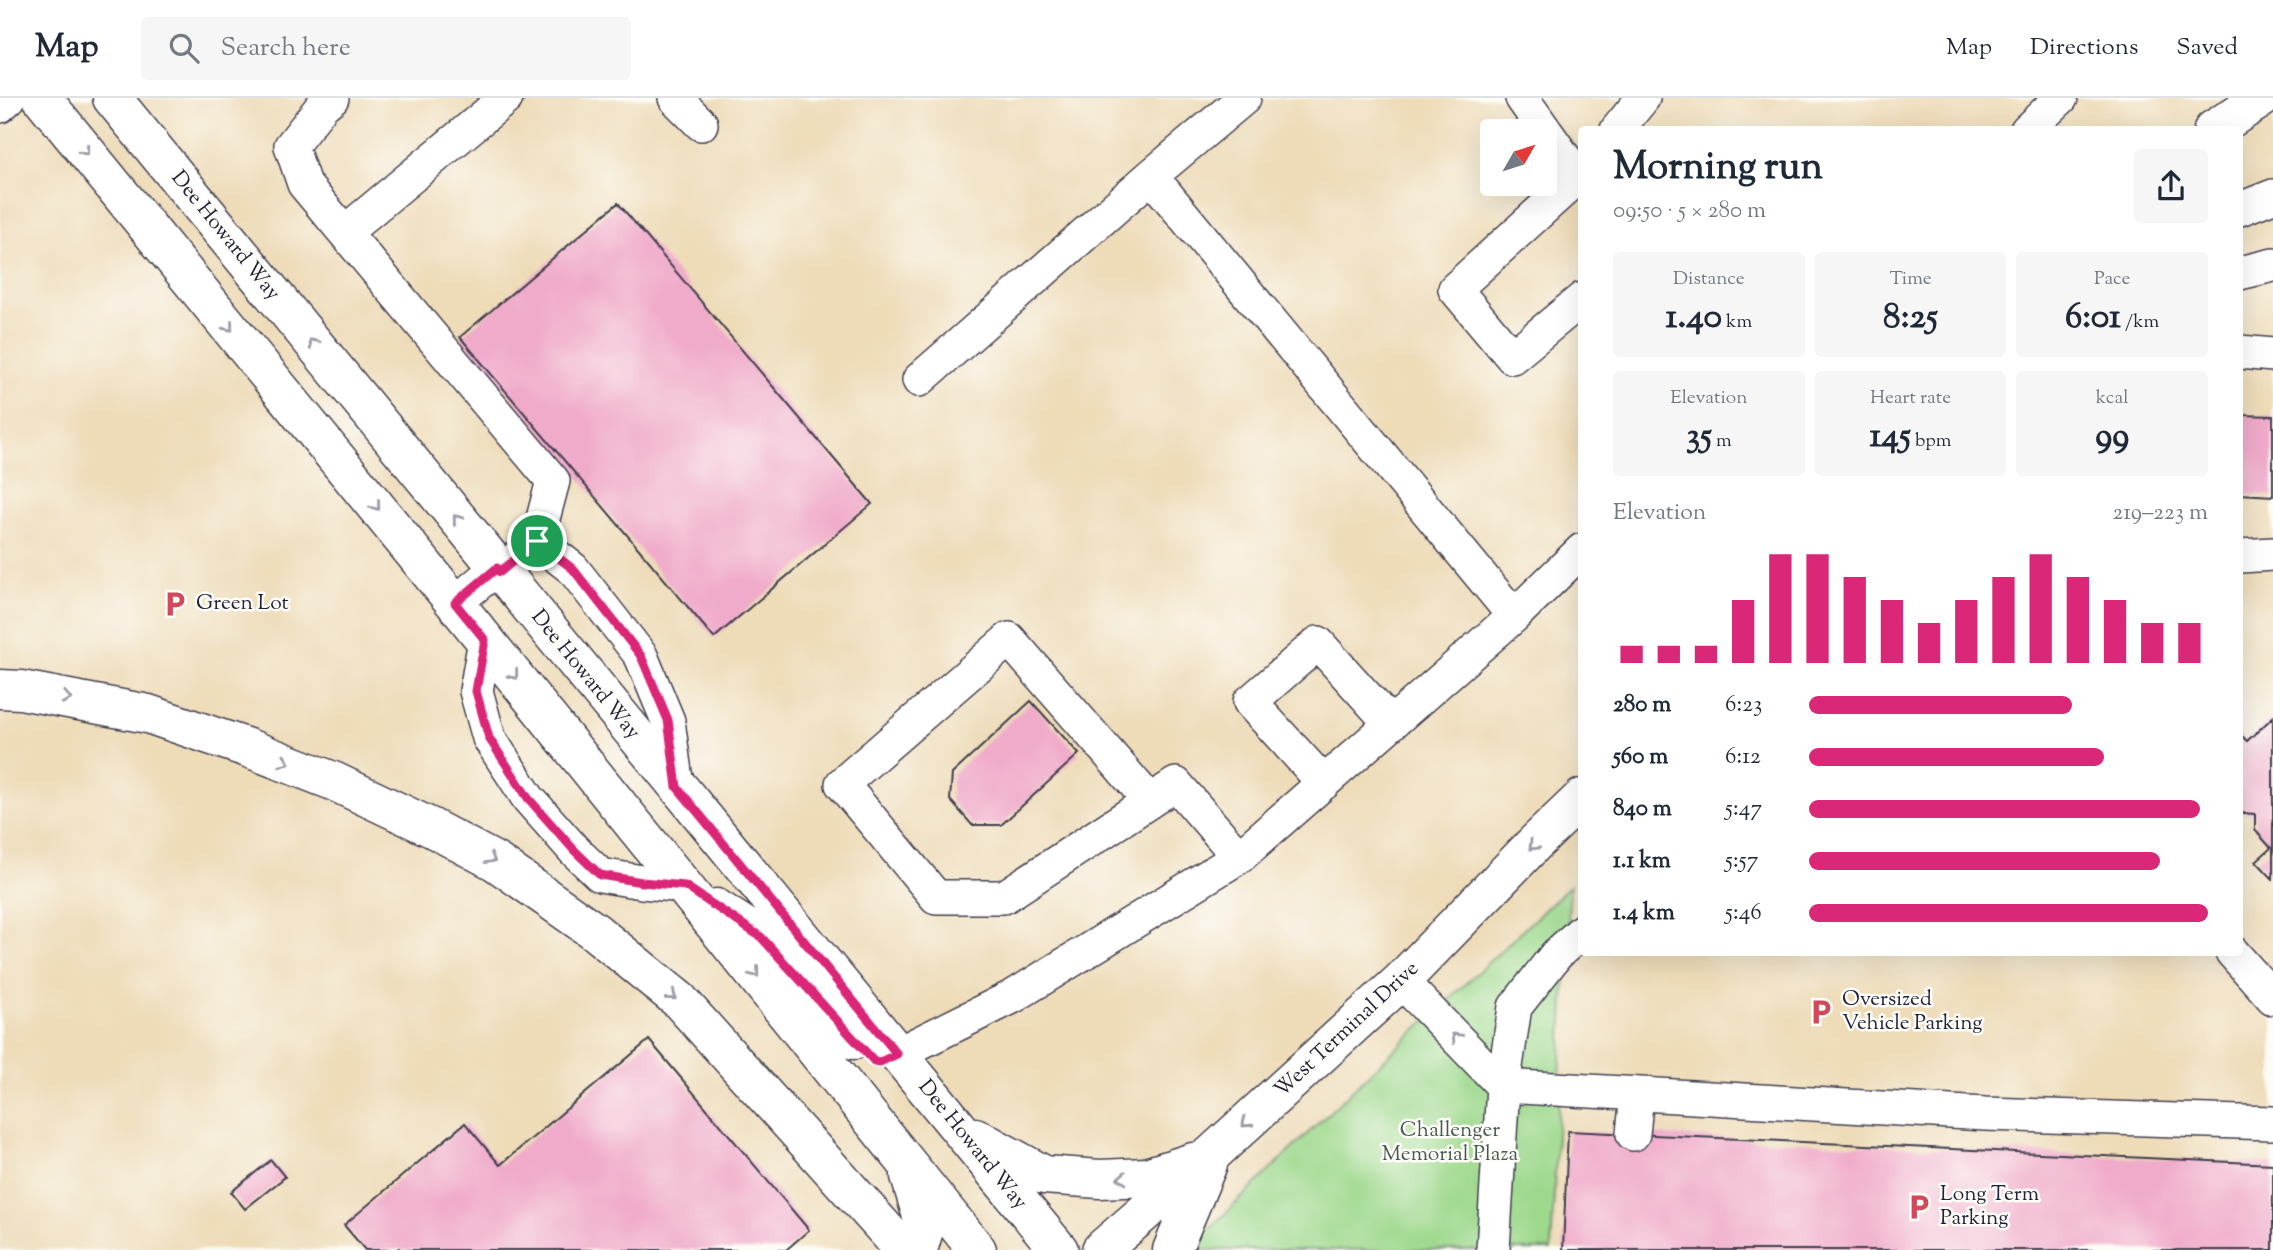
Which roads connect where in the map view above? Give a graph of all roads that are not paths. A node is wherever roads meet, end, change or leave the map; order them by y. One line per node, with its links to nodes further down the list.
1 (9, 98): 13 (street)
2 (42, 98): 36 (main road, one-way to 36)
3 (112, 98): 35 (main road, Dee Howard Way, one-way to 3)
4 (332, 98): 24 (street)
5 (506, 98): 24 (street)
6 (675, 98): 14 (street)
7 (1244, 98): 20 (street)
8 (1522, 98): 19 (street)
9 (1643, 98): 15 (street)
10 (2061, 98): 16 (street)
11 (2242, 98): 17 (street)
12 (2262, 98): 18 (main road)
13 (0, 106)
14 (701, 124)
15 (1620, 126)
16 (2031, 126)
17 (2216, 126)
18 (2218, 126)
19 (1578, 173)
20 (1151, 176): 30 (street); 37 (street)
21 (1578, 180): 27 (street)
22 (2273, 196): 23 (street)
23 (2243, 208)
24 (345, 232): 31 (street)
25 (2273, 265): 26 (street)
26 (2243, 272)
27 (1578, 302)
28 (2243, 352): 29 (street)
29 (2273, 355)
30 (919, 380)
31 (537, 541): 35 (street); 42 (street)
32 (1578, 554): 37 (street)
33 (2273, 554): 34 (street)
34 (2243, 556)
35 (498, 570): 36 (street); 42 (main road, Dee Howard Way)
36 (455, 603): 38 (main road)
37 (1514, 616): 40 (street)
38 (485, 640): 46 (main road, one-way to 46); 46 (street)
39 (0, 689): 59 (main road, one-way to 59)
40 (1391, 724): 41 (street); 41 (street)
41 (1324, 783): 45 (street)
42 (677, 787): 51 (main road, Dee Howard Way)
43 (1150, 801): 43 (street); 45 (street)
44 (1578, 803): 49 (main road, West Terminal Drive, one-way to 49)
45 (1239, 857): 51 (street)
46 (687, 888): 51 (main road); 58 (main road, one-way to 58)
47 (1578, 935): 52 (street)
48 (2236, 956): 50 (street)
49 (1401, 981): 52 (street, one-way to 49); 57 (main road, West Terminal Drive, one-way to 57)
50 (2273, 998)
51 (897, 1054): 55 (main road, Dee Howard Way)
52 (1503, 1086): 53 (street); 65 (street)
53 (1637, 1094): 54 (street); 56 (street)
54 (2273, 1123)
55 (958, 1129): 57 (main road, one-way to 55); 62 (main road, Dee Howard Way)
56 (1633, 1134)
57 (1212, 1156): 63 (main road, West Terminal Drive); 64 (main road)
58 (906, 1161): 60 (main road); 61 (main road)
59 (904, 1250)
60 (918, 1250)
61 (977, 1250)
62 (1059, 1250)
63 (1101, 1250)
64 (1172, 1250)
65 (1493, 1250)

